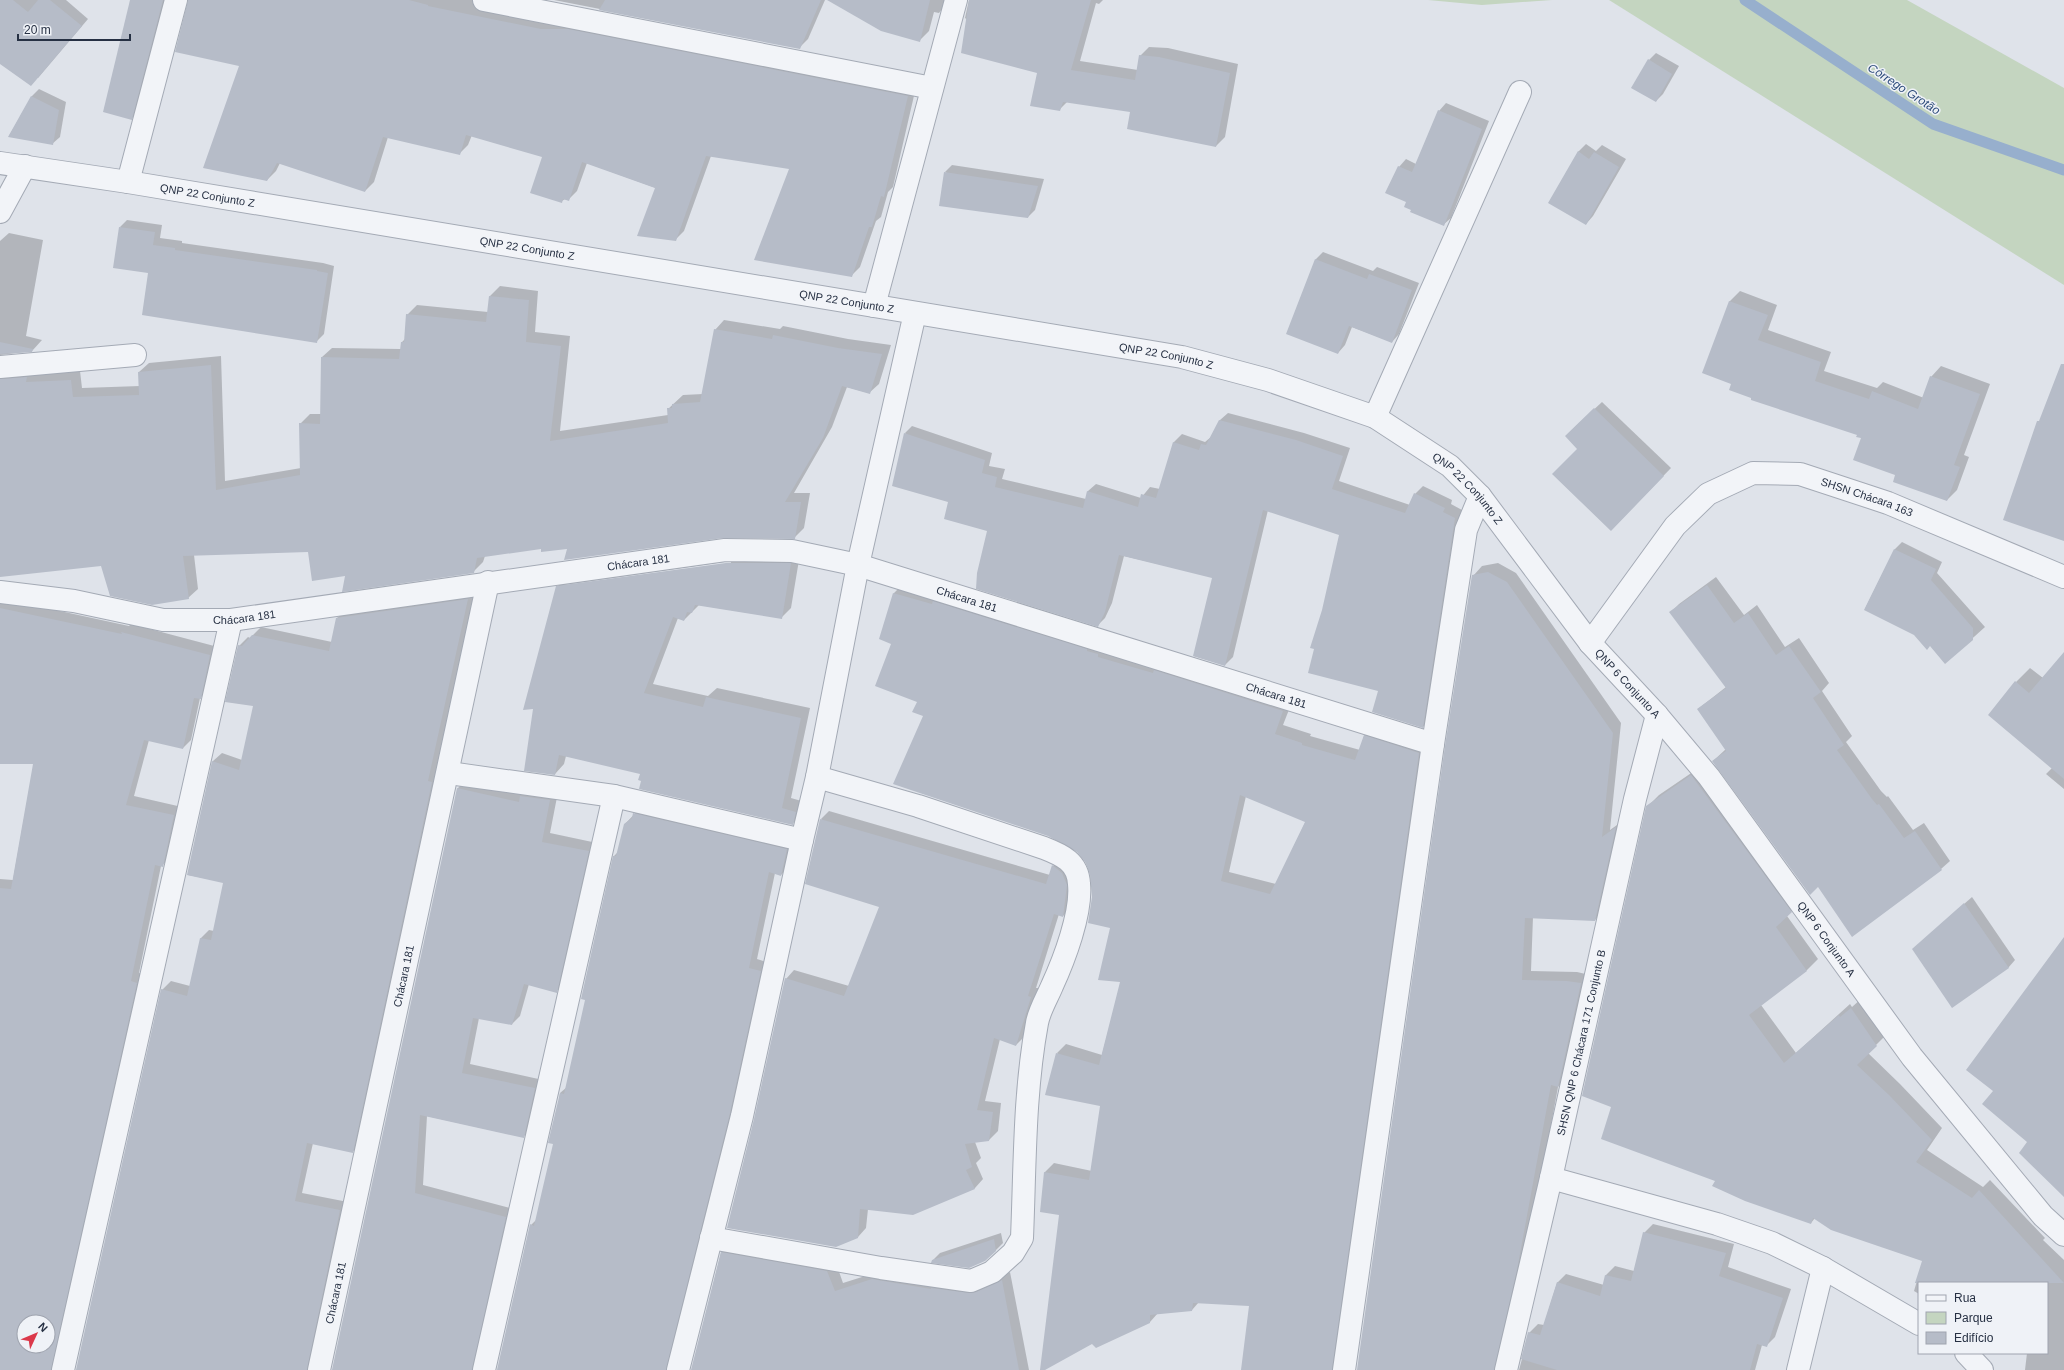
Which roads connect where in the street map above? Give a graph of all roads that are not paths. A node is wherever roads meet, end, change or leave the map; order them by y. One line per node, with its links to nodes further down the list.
1 (176, 0): 8 (street)
2 (484, 0): 4 (street)
3 (956, 0): 4 (street)
4 (932, 88): 10 (street)
5 (1520, 92): 14 (street)
6 (0, 163): 7 (street, QNP 22 Conjunto Z)
7 (25, 166): 8 (street, QNP 22 Conjunto Z); 9 (street)
8 (128, 182): 10 (street, QNP 22 Conjunto Z)
9 (0, 212)
10 (874, 306): 11 (street, QNP 22 Conjunto Z)
11 (915, 313): 14 (street, QNP 22 Conjunto Z); 16 (street)
12 (135, 355): 13 (street)
13 (0, 367)
14 (1375, 417): 15 (street, QNP 22 Conjunto Z)
15 (1480, 496): 21 (street, QNP 22 Conjunto Z); 23 (street)
16 (858, 565): 18 (street, Chácara 181); 23 (street, Chácara 181); 25 (street)
17 (2064, 577): 21 (street, SHSN Chácara 163)
18 (488, 582): 20 (street, Chácara 181); 24 (street, Chácara 181)
19 (0, 592): 20 (street, Chácara 181)
20 (230, 620): 34 (street)
21 (1590, 643): 22 (street, QNP 6 Conjunto A)
22 (1657, 715): 28 (street, SHSN QNP 6 Chácara 171 Conjunto B); 29 (street, QNP 6 Conjunto A)
23 (1433, 744): 38 (street)
24 (449, 773): 26 (street); 35 (street, Chácara 181)
25 (817, 776): 27 (street); 30 (street)
26 (614, 796): 27 (street); 36 (street)
27 (802, 840): 30 (street)
28 (1551, 1178): 31 (street); 39 (street, SHSN QNP 6 Chácara 171 Conjunto B)
29 (2064, 1235)
30 (711, 1238): 37 (street)
31 (1823, 1268): 32 (street); 40 (street)
32 (1918, 1323)
33 (1967, 1354): 41 (street)
34 (63, 1370)
35 (319, 1370)
36 (484, 1370)
37 (678, 1370)
38 (1344, 1370)
39 (1506, 1370)
40 (1798, 1370)
41 (1982, 1370)

